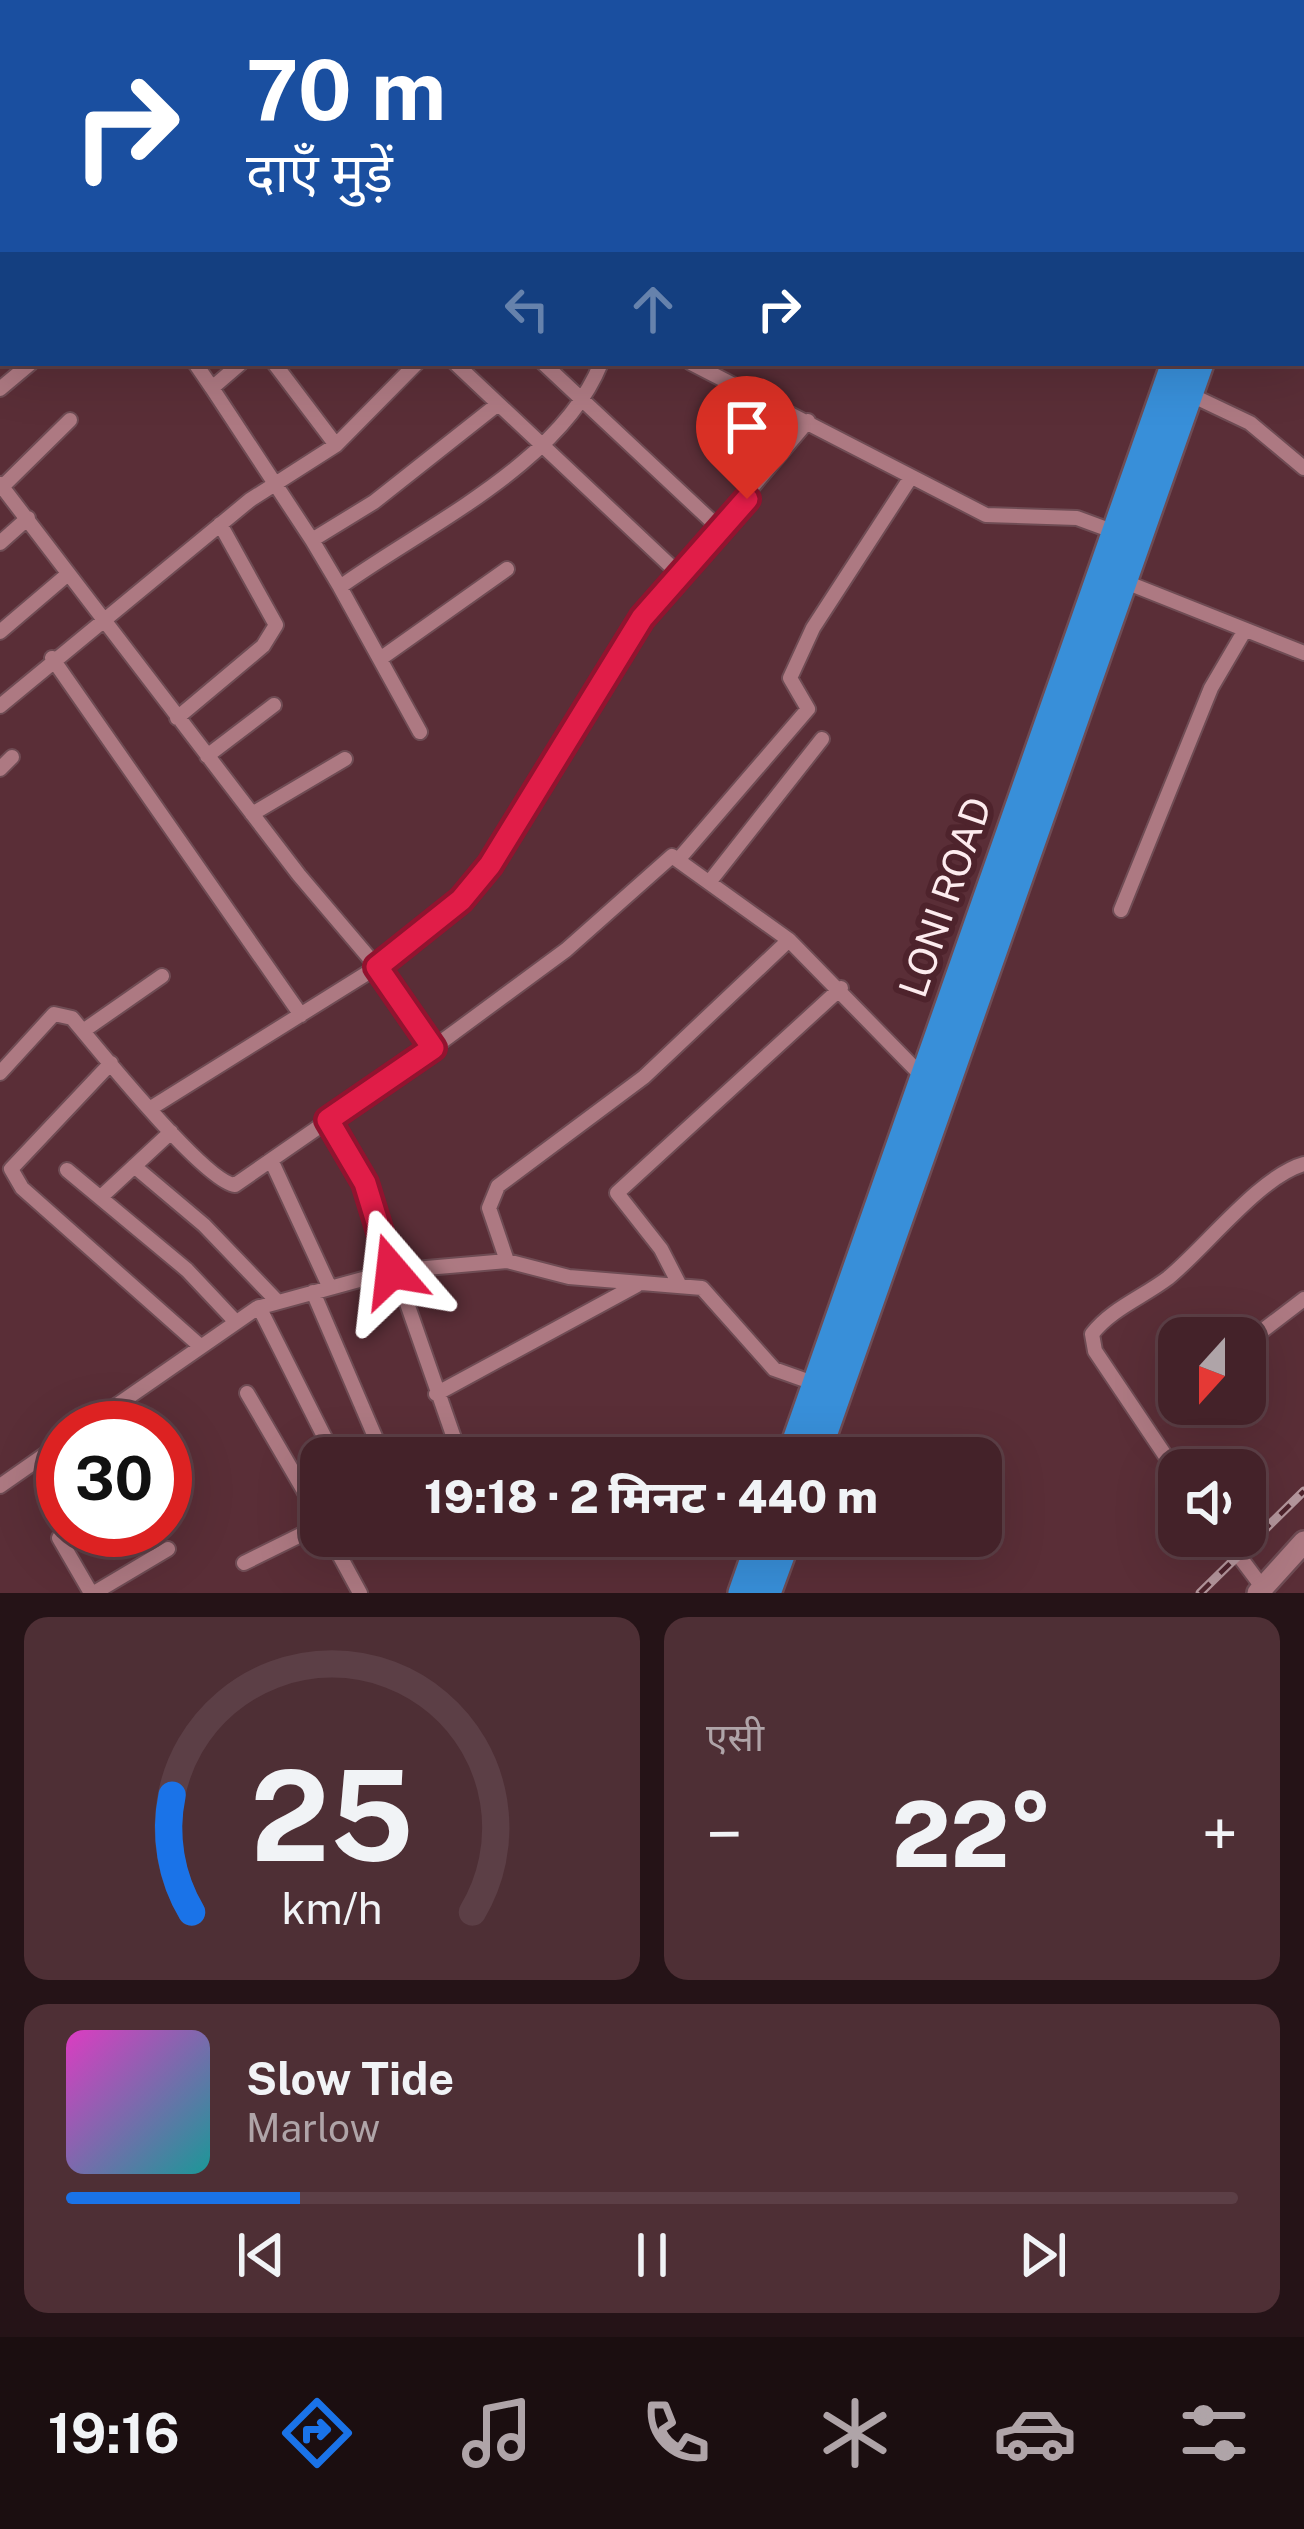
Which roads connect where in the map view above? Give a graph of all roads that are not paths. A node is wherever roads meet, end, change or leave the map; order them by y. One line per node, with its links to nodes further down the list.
1 (27, 366): 13 (street)
2 (197, 366): 12 (street)
3 (238, 366): 12 (street)
4 (276, 366): 20 (street)
5 (414, 366): 20 (street)
6 (458, 366): 16 (street)
7 (546, 366): 15 (street)
8 (599, 366): 15 (street)
9 (697, 366): 18 (street)
10 (1174, 366): 28 (highway, LONI ROAD)
11 (1198, 366): 14 (highway, LONI ROAD)
12 (212, 388): 23 (street)
13 (0, 389)
14 (1189, 394): 21 (street); 34 (highway, LONI ROAD)
15 (580, 397): 19 (street); 27 (street)
16 (498, 404): 19 (street); 29 (street)
17 (70, 420): 24 (street)
18 (808, 421): 22 (street); 27 (street)
19 (542, 441): 32 (street); 35 (street)
20 (336, 446): 23 (street)
21 (1304, 468)
22 (911, 477): 28 (street); 52 (street)
23 (278, 484): 26 (street); 29 (street)
24 (1, 486): 25 (street)
25 (28, 518): 30 (street); 33 (street)
26 (220, 524): 36 (street); 44 (street)
27 (718, 528): 32 (street)
28 (1115, 532): 64 (highway, LONI ROAD)
29 (312, 540): 35 (street)
30 (0, 543)
31 (507, 569): 41 (street)
32 (678, 573): 56 (street)
33 (68, 574): 36 (street); 38 (street)
34 (1123, 581): 37 (street); 85 (highway, LONI ROAD)
35 (340, 587): 41 (street)
36 (101, 620): 40 (street); 44 (street)
37 (1245, 630): 39 (street); 54 (street)
38 (0, 632)
39 (1304, 653)
40 (52, 658): 43 (street); 59 (street)
41 (380, 659): 45 (street)
42 (274, 704): 47 (street)
43 (0, 706)
44 (178, 718): 47 (street)
45 (420, 732)
46 (822, 739): 53 (street)
47 (207, 756): 51 (street)
48 (12, 757): 50 (street)
49 (345, 759): 51 (street)
50 (0, 769)
51 (252, 814): 56 (street)
52 (678, 860): 53 (street); 61 (street)
53 (711, 880): 55 (street)
54 (1121, 910)
55 (789, 940): 58 (street); 73 (street)
56 (377, 967): 59 (street); 61 (street)
57 (162, 976): 60 (street)
58 (841, 988): 64 (street); 75 (street)
59 (301, 1015): 65 (street)
60 (82, 1030): 62 (street); 63 (street)
61 (433, 1048): 66 (street)
62 (110, 1063): 65 (street); 84 (street)
63 (0, 1073)
64 (923, 1077): 85 (highway, LONI ROAD)
65 (151, 1108): 67 (street)
66 (328, 1120): 68 (street); 74 (street)
67 (171, 1132): 68 (street); 70 (street)
68 (271, 1160): 77 (street)
69 (1304, 1164): 94 (street)
70 (134, 1166): 72 (street); 80 (street)
71 (67, 1170): 72 (street)
72 (101, 1197): 82 (street)
73 (507, 1261): 74 (street); 76 (street)
74 (392, 1271): 77 (street); 87 (street)
75 (679, 1284): 76 (street); 85 (street)
76 (637, 1285): 87 (street)
77 (330, 1288): 78 (street)
78 (313, 1292): 80 (street); 90 (street)
79 (1304, 1299): 83 (street)
80 (277, 1301): 81 (street)
81 (259, 1307): 82 (street); 89 (street)
82 (235, 1321): 84 (street)
83 (1266, 1328)
84 (199, 1345): 88 (street)
85 (827, 1388): 92 (highway, LONI ROAD); 93 (highway, LONI ROAD)
86 (247, 1393): 96 (street)
87 (436, 1394): 91 (street)
88 (121, 1401)
89 (324, 1437)
90 (375, 1437)
91 (453, 1437)
92 (801, 1437)
93 (819, 1437)
94 (1161, 1449)
95 (36, 1461): 97 (street)
96 (300, 1485)
97 (0, 1486)
98 (300, 1533): 106 (street)
99 (1303, 1546): 108 (street)
100 (70, 1557): 109 (street)
101 (154, 1557): 109 (street)
102 (342, 1557): 107 (street)
103 (755, 1557): 111 (highway)
104 (780, 1557): 112 (highway)
105 (1242, 1557): 108 (street)
106 (244, 1563)
107 (358, 1588): 110 (street)
108 (1269, 1588)
109 (93, 1593)
110 (337, 1593)
111 (742, 1593)
112 (767, 1593)

